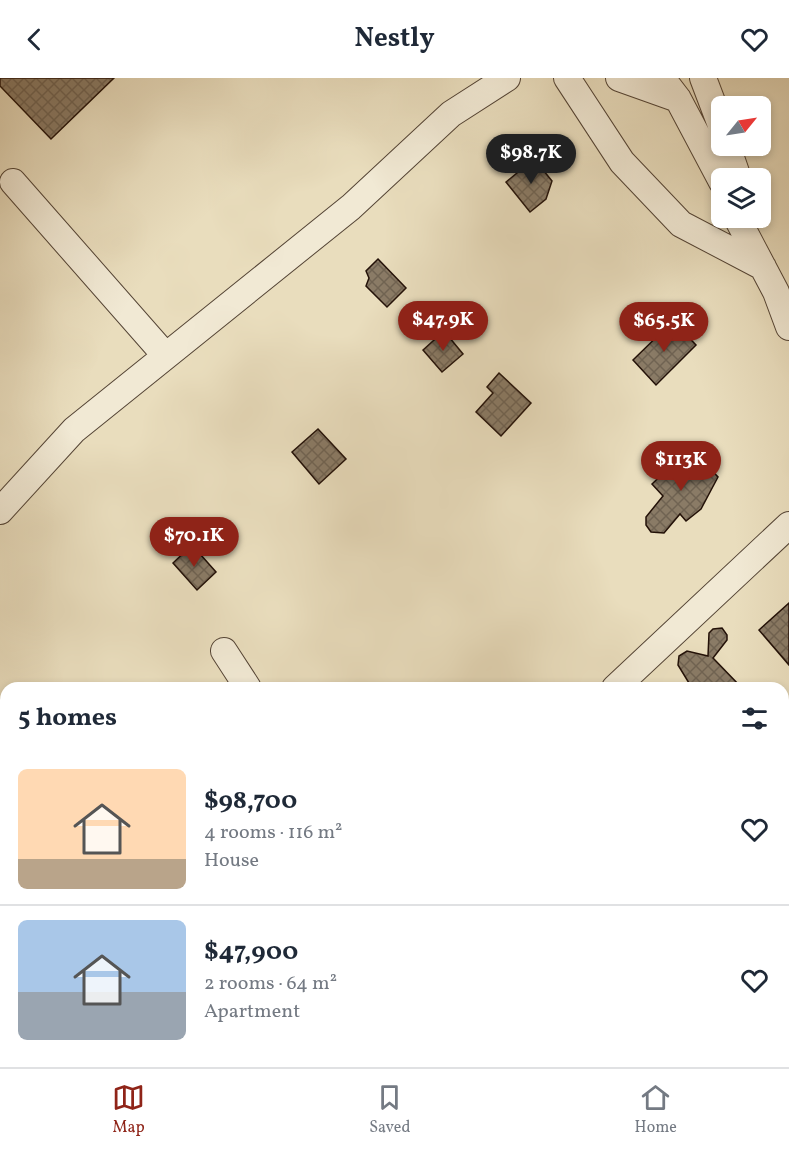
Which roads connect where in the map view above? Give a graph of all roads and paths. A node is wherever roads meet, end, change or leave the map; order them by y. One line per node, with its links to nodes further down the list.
1 (507, 78): 13 (street)
2 (567, 78): 11 (street)
3 (619, 78): 6 (street)
4 (662, 78): 6 (street)
5 (703, 78): 7 (street)
6 (678, 99): 8 (street)
7 (711, 99)
8 (715, 168)
9 (13, 182): 13 (street)
10 (744, 228): 11 (street)
11 (763, 267): 12 (street)
12 (789, 327)
13 (165, 355): 14 (street)
14 (1, 509)
15 (789, 525): 18 (street)
16 (224, 651): 17 (street)
17 (244, 682)
18 (621, 682)

